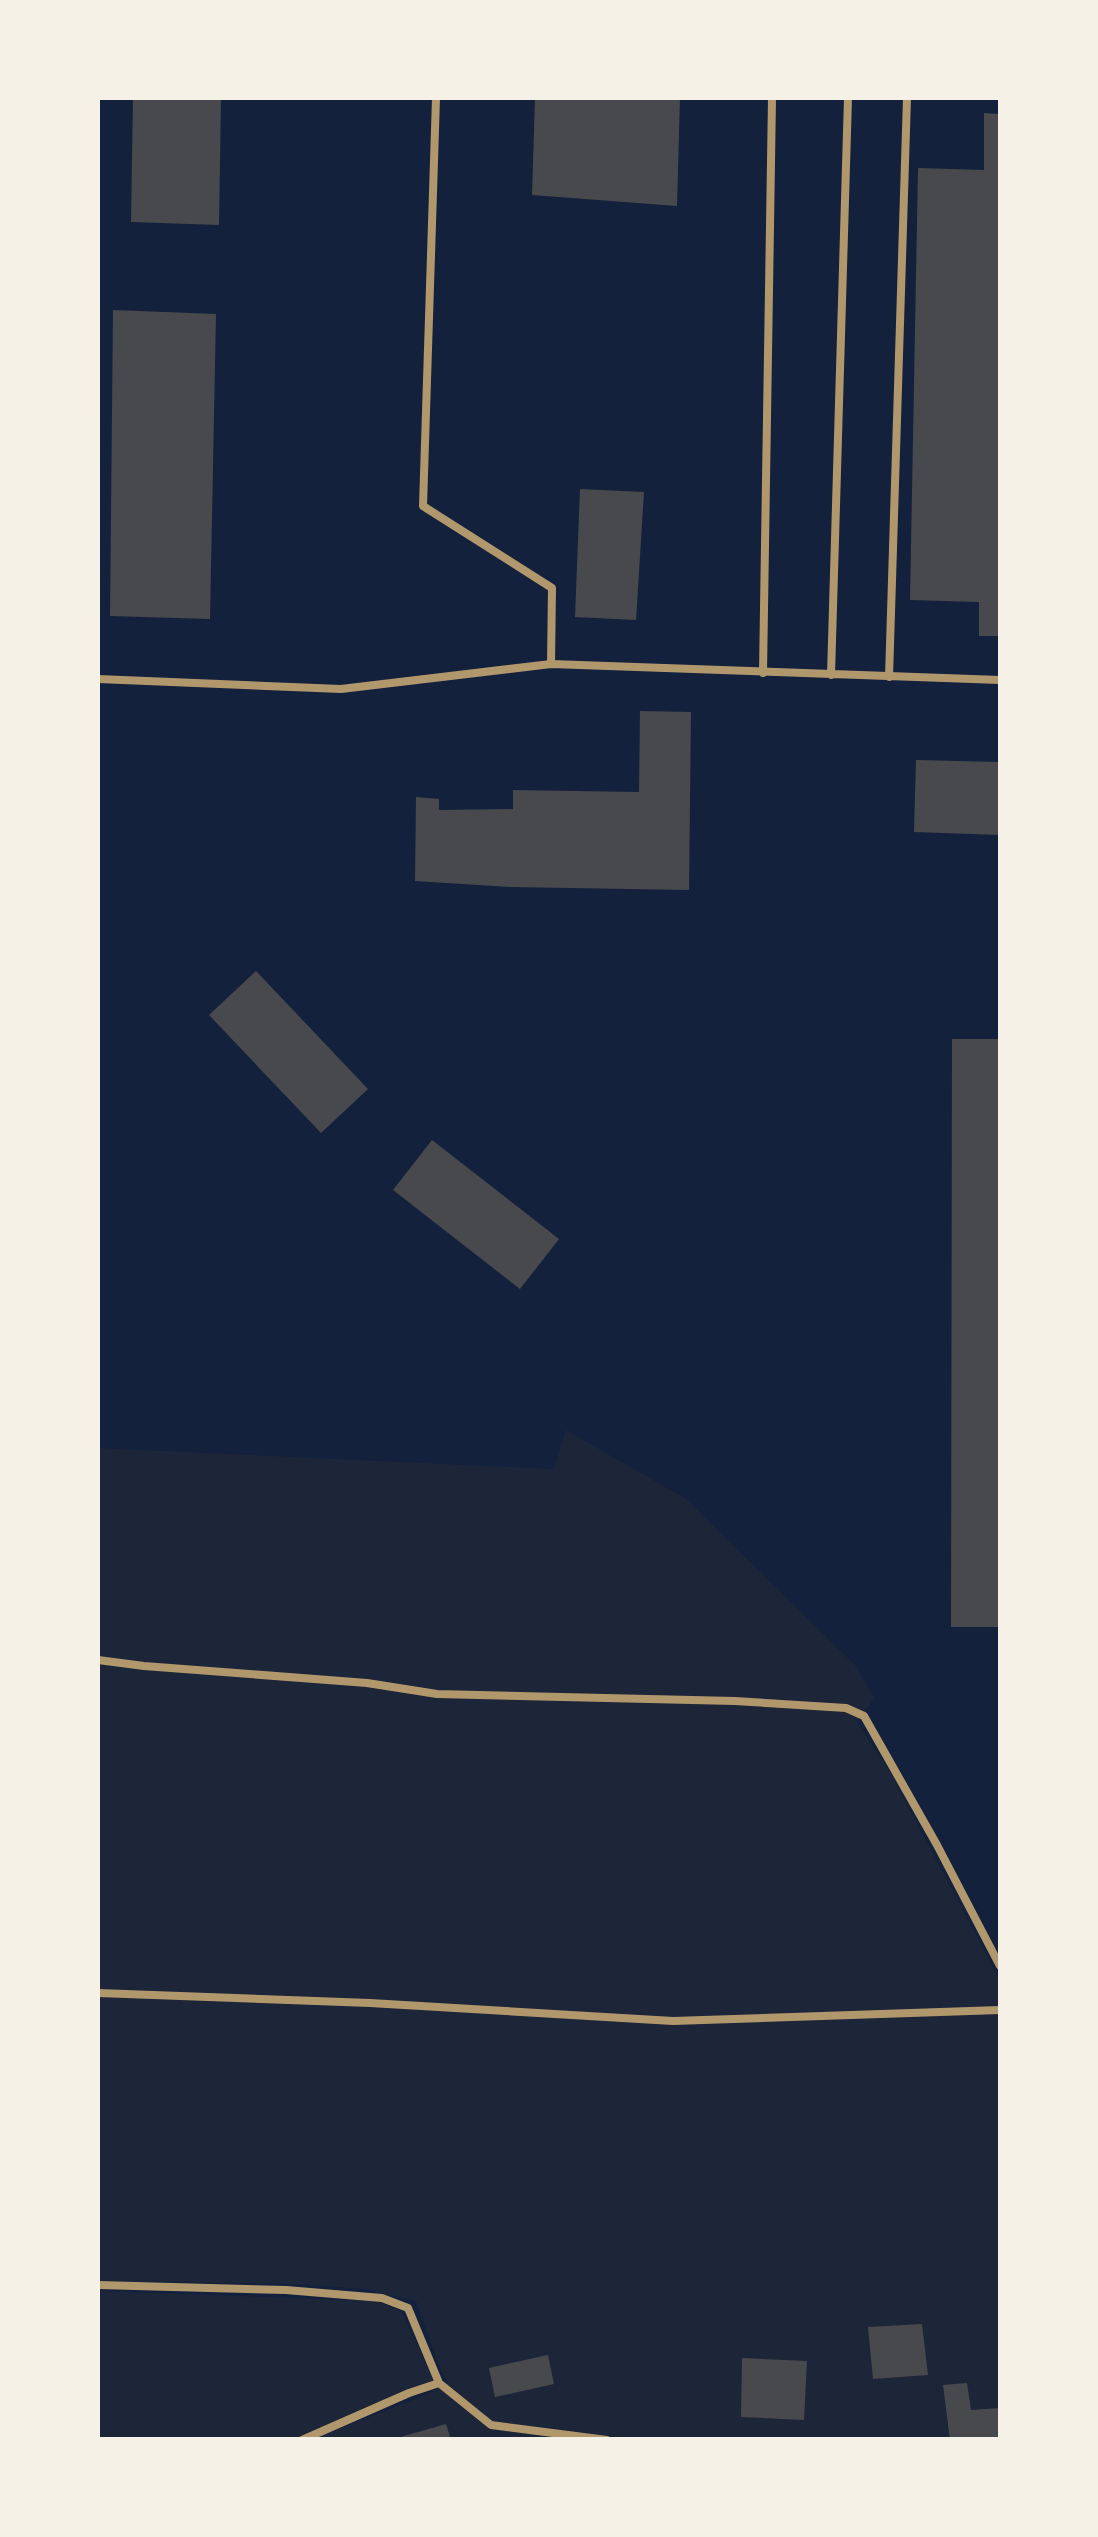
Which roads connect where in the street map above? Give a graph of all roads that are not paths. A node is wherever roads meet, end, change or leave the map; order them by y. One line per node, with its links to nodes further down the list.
1 (436, 98): 5 (lane)
2 (772, 98): 6 (lane)
3 (848, 98): 7 (lane)
4 (907, 98): 8 (lane)
5 (550, 664): 6 (lane); 9 (lane)
6 (763, 673): 7 (lane)
7 (831, 676): 8 (lane)
8 (889, 677): 10 (lane)
9 (98, 679)
10 (1000, 680)
11 (98, 1660): 12 (lane)
12 (1000, 1966)
13 (98, 1993): 14 (lane)
14 (1000, 2010)
15 (98, 2285): 16 (lane)
16 (439, 2383): 17 (lane); 18 (lane)
17 (302, 2440)
18 (607, 2440)

